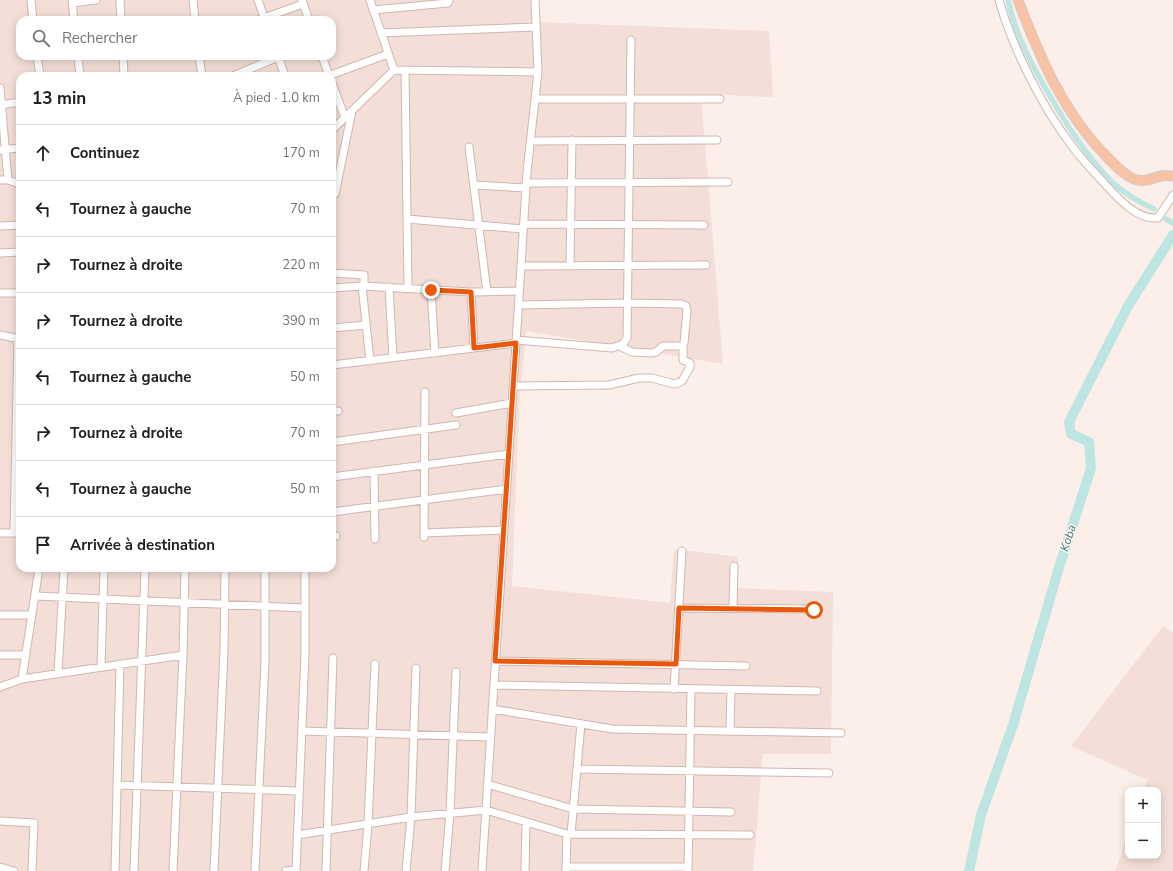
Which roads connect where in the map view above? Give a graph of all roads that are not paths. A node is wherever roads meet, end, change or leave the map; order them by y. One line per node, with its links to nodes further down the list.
1 (31, 0): 14 (street)
2 (96, 0): 11 (street)
3 (120, 0): 16 (street)
4 (193, 0): 17 (street)
5 (258, 0): 18 (street)
6 (370, 0): 13 (street)
7 (449, 0): 13 (street)
8 (535, 0): 21 (street)
9 (999, 0): 70 (street)
10 (1018, 0): 60 (main road)
11 (72, 1): 15 (street)
12 (302, 2): 19 (street); 20 (street)
13 (373, 10): 22 (street)
14 (33, 16)
15 (74, 16)
16 (121, 16)
17 (195, 16)
18 (261, 16)
19 (269, 16)
20 (307, 16)
21 (536, 27): 22 (street); 41 (street)
22 (381, 32): 24 (street)
23 (631, 40): 46 (street)
24 (388, 54): 32 (street); 42 (street)
25 (38, 60): 34 (street)
26 (78, 60): 35 (street)
27 (123, 60): 36 (street)
28 (200, 60): 37 (street)
29 (271, 60): 38 (street)
30 (279, 60): 39 (street)
31 (323, 60): 40 (street)
32 (394, 70): 33 (street); 50 (street)
33 (405, 70): 41 (street); 71 (street)
34 (39, 72)
35 (80, 72)
36 (124, 72)
37 (201, 72)
38 (242, 72)
39 (284, 72)
40 (328, 72)
41 (538, 72): 45 (street)
42 (336, 73)
43 (0, 88): 49 (street)
44 (336, 95): 51 (street)
45 (535, 99): 46 (street); 56 (street)
46 (630, 99): 47 (street); 54 (street)
47 (720, 99)
48 (16, 103): 49 (street)
49 (1, 105): 59 (street)
50 (352, 110): 51 (street); 69 (street)
51 (344, 118): 52 (street)
52 (336, 126)
53 (572, 140): 54 (street); 56 (street); 65 (street)
54 (630, 140): 55 (street); 66 (street)
55 (717, 140)
56 (531, 141): 68 (street)
57 (469, 147): 67 (street)
58 (16, 148): 59 (street)
59 (3, 150): 62 (street)
60 (1173, 176)
61 (0, 180): 62 (street)
62 (8, 180): 64 (street)
63 (728, 182): 66 (street)
64 (16, 183)
65 (571, 183): 66 (street); 68 (street); 72 (street)
66 (629, 183): 75 (street)
67 (474, 185): 68 (street); 74 (street)
68 (526, 186): 78 (street)
69 (336, 189)
70 (1173, 195)
71 (407, 219): 74 (street); 89 (street)
72 (571, 224): 75 (street); 78 (street); 83 (street)
73 (16, 225): 77 (street)
74 (479, 225): 78 (street); 93 (street)
75 (629, 225): 76 (street); 84 (street)
76 (704, 225)
77 (0, 226)
78 (524, 227): 82 (street)
79 (16, 252): 80 (street)
80 (0, 253)
81 (706, 265): 84 (street)
82 (521, 266): 83 (street); 91 (street)
83 (570, 266): 84 (street)
84 (628, 266): 96 (street)
85 (336, 273): 86 (street)
86 (363, 286): 87 (street); 88 (street); 98 (street)
87 (389, 287): 89 (street); 107 (street)
88 (336, 288)
89 (408, 288): 90 (street)
90 (431, 290): 92 (street); 106 (street)
91 (519, 291): 93 (street); 97 (street)
92 (471, 292): 93 (street); 105 (street)
93 (486, 292)
94 (0, 293): 95 (street)
95 (16, 293)
96 (628, 303): 97 (street); 103 (street); 104 (street)
97 (519, 304): 102 (street)
98 (366, 325): 99 (street); 108 (street)
99 (336, 328)
100 (0, 334): 101 (street)
101 (16, 337)
102 (516, 342): 103 (street); 105 (street); 110 (street)
103 (619, 346): 104 (street)
104 (683, 346): 110 (street)
105 (474, 348): 106 (street)
106 (435, 353): 107 (street)
107 (393, 358): 108 (street)
108 (370, 361): 109 (street)
109 (336, 365)
110 (513, 386): 112 (street)
111 (425, 392): 115 (street)
112 (512, 403): 113 (street); 117 (street)
113 (456, 413)
114 (456, 425): 115 (street)
115 (425, 429): 116 (street); 118 (street)
116 (336, 441)
117 (509, 454): 118 (street); 121 (street)
118 (425, 464): 119 (street); 122 (street)
119 (374, 471): 120 (street); 123 (street)
120 (336, 476)
121 (507, 489): 122 (street); 125 (street)
122 (424, 499): 123 (street); 125 (street)
123 (374, 506): 124 (street); 128 (street)
124 (336, 511)
125 (504, 530): 157 (street)
126 (0, 533): 127 (street)
127 (16, 533)
128 (375, 539)
129 (682, 551): 147 (street)
130 (734, 566): 148 (street)
131 (38, 572): 139 (street)
132 (64, 572): 140 (street)
133 (104, 572): 141 (street)
134 (145, 572): 142 (street)
135 (186, 572): 143 (street)
136 (225, 572): 144 (street)
137 (265, 572): 145 (street)
138 (305, 572): 146 (street)
139 (35, 596): 140 (street); 150 (street)
140 (63, 597): 141 (street); 165 (street)
141 (103, 599): 142 (street); 162 (street)
142 (144, 601): 143 (street); 156 (street)
143 (185, 602): 144 (street); 154 (street)
144 (225, 604): 145 (street); 191 (street)
145 (265, 606): 146 (street); 192 (street)
146 (305, 608): 176 (street)
147 (679, 608): 148 (street); 160 (street)
148 (733, 608): 149 (street)
149 (814, 610)
150 (32, 614): 151 (street); 153 (street)
151 (0, 615)
152 (0, 655): 153 (street)
153 (26, 655): 166 (street)
154 (183, 655): 156 (street); 190 (street)
155 (333, 658): 178 (street)
156 (141, 661): 158 (street); 189 (street)
157 (495, 661): 160 (street); 167 (street)
158 (120, 664): 162 (street); 188 (street)
159 (375, 664): 180 (street)
160 (676, 664): 161 (street); 169 (street)
161 (746, 666)
162 (100, 667): 165 (street)
163 (416, 668): 181 (street)
164 (456, 672): 182 (street)
165 (58, 673): 166 (street)
166 (22, 679): 168 (street)
167 (494, 685): 169 (street); 173 (street)
168 (0, 688)
169 (674, 688): 170 (street)
170 (691, 689): 171 (street); 175 (street)
171 (731, 690): 172 (street); 177 (street)
172 (817, 691)
173 (492, 709): 174 (street); 183 (street)
174 (581, 724): 175 (street); 184 (street)
175 (690, 730): 177 (street); 185 (street)
176 (302, 731): 178 (street); 193 (street)
177 (730, 731): 179 (street)
178 (330, 732): 180 (street); 203 (street)
179 (841, 733)
180 (372, 734): 181 (street); 202 (street)
181 (413, 735): 182 (street); 199 (street)
182 (453, 736): 183 (street); 198 (street)
183 (490, 737): 187 (street)
184 (577, 769): 185 (street); 194 (street)
185 (690, 770): 186 (street); 196 (street)
186 (829, 773)
187 (487, 784): 194 (street); 195 (street)
188 (117, 785): 189 (street); 214 (street)
189 (137, 786): 190 (street); 215 (street)
190 (177, 787): 191 (street); 216 (street)
191 (218, 788): 192 (street); 217 (street)
192 (259, 790): 193 (street); 218 (street)
193 (299, 791): 205 (street)
194 (573, 809): 196 (street); 204 (street)
195 (486, 810): 198 (street); 201 (street); 224 (street)
196 (689, 811): 197 (street); 206 (street)
197 (731, 812)
198 (450, 813): 199 (street); 223 (street)
199 (411, 817): 202 (street); 222 (street)
200 (0, 821): 213 (street)
201 (526, 822): 204 (street); 225 (street)
202 (368, 824): 203 (street); 221 (street)
203 (327, 830): 205 (street); 220 (street)
204 (569, 834): 206 (street); 209 (street)
205 (297, 835): 211 (street)
206 (688, 835): 207 (street); 210 (street)
207 (750, 835)
208 (0, 867): 212 (street)
209 (566, 869): 210 (street)
210 (688, 869)
211 (296, 870): 219 (street)
212 (14, 871)
213 (32, 871)
214 (115, 871)
215 (134, 871)
216 (173, 871)
217 (214, 871)
218 (255, 871)
219 (286, 871)
220 (326, 871)
221 (364, 871)
222 (406, 871)
223 (444, 871)
224 (482, 871)
225 (525, 871)

